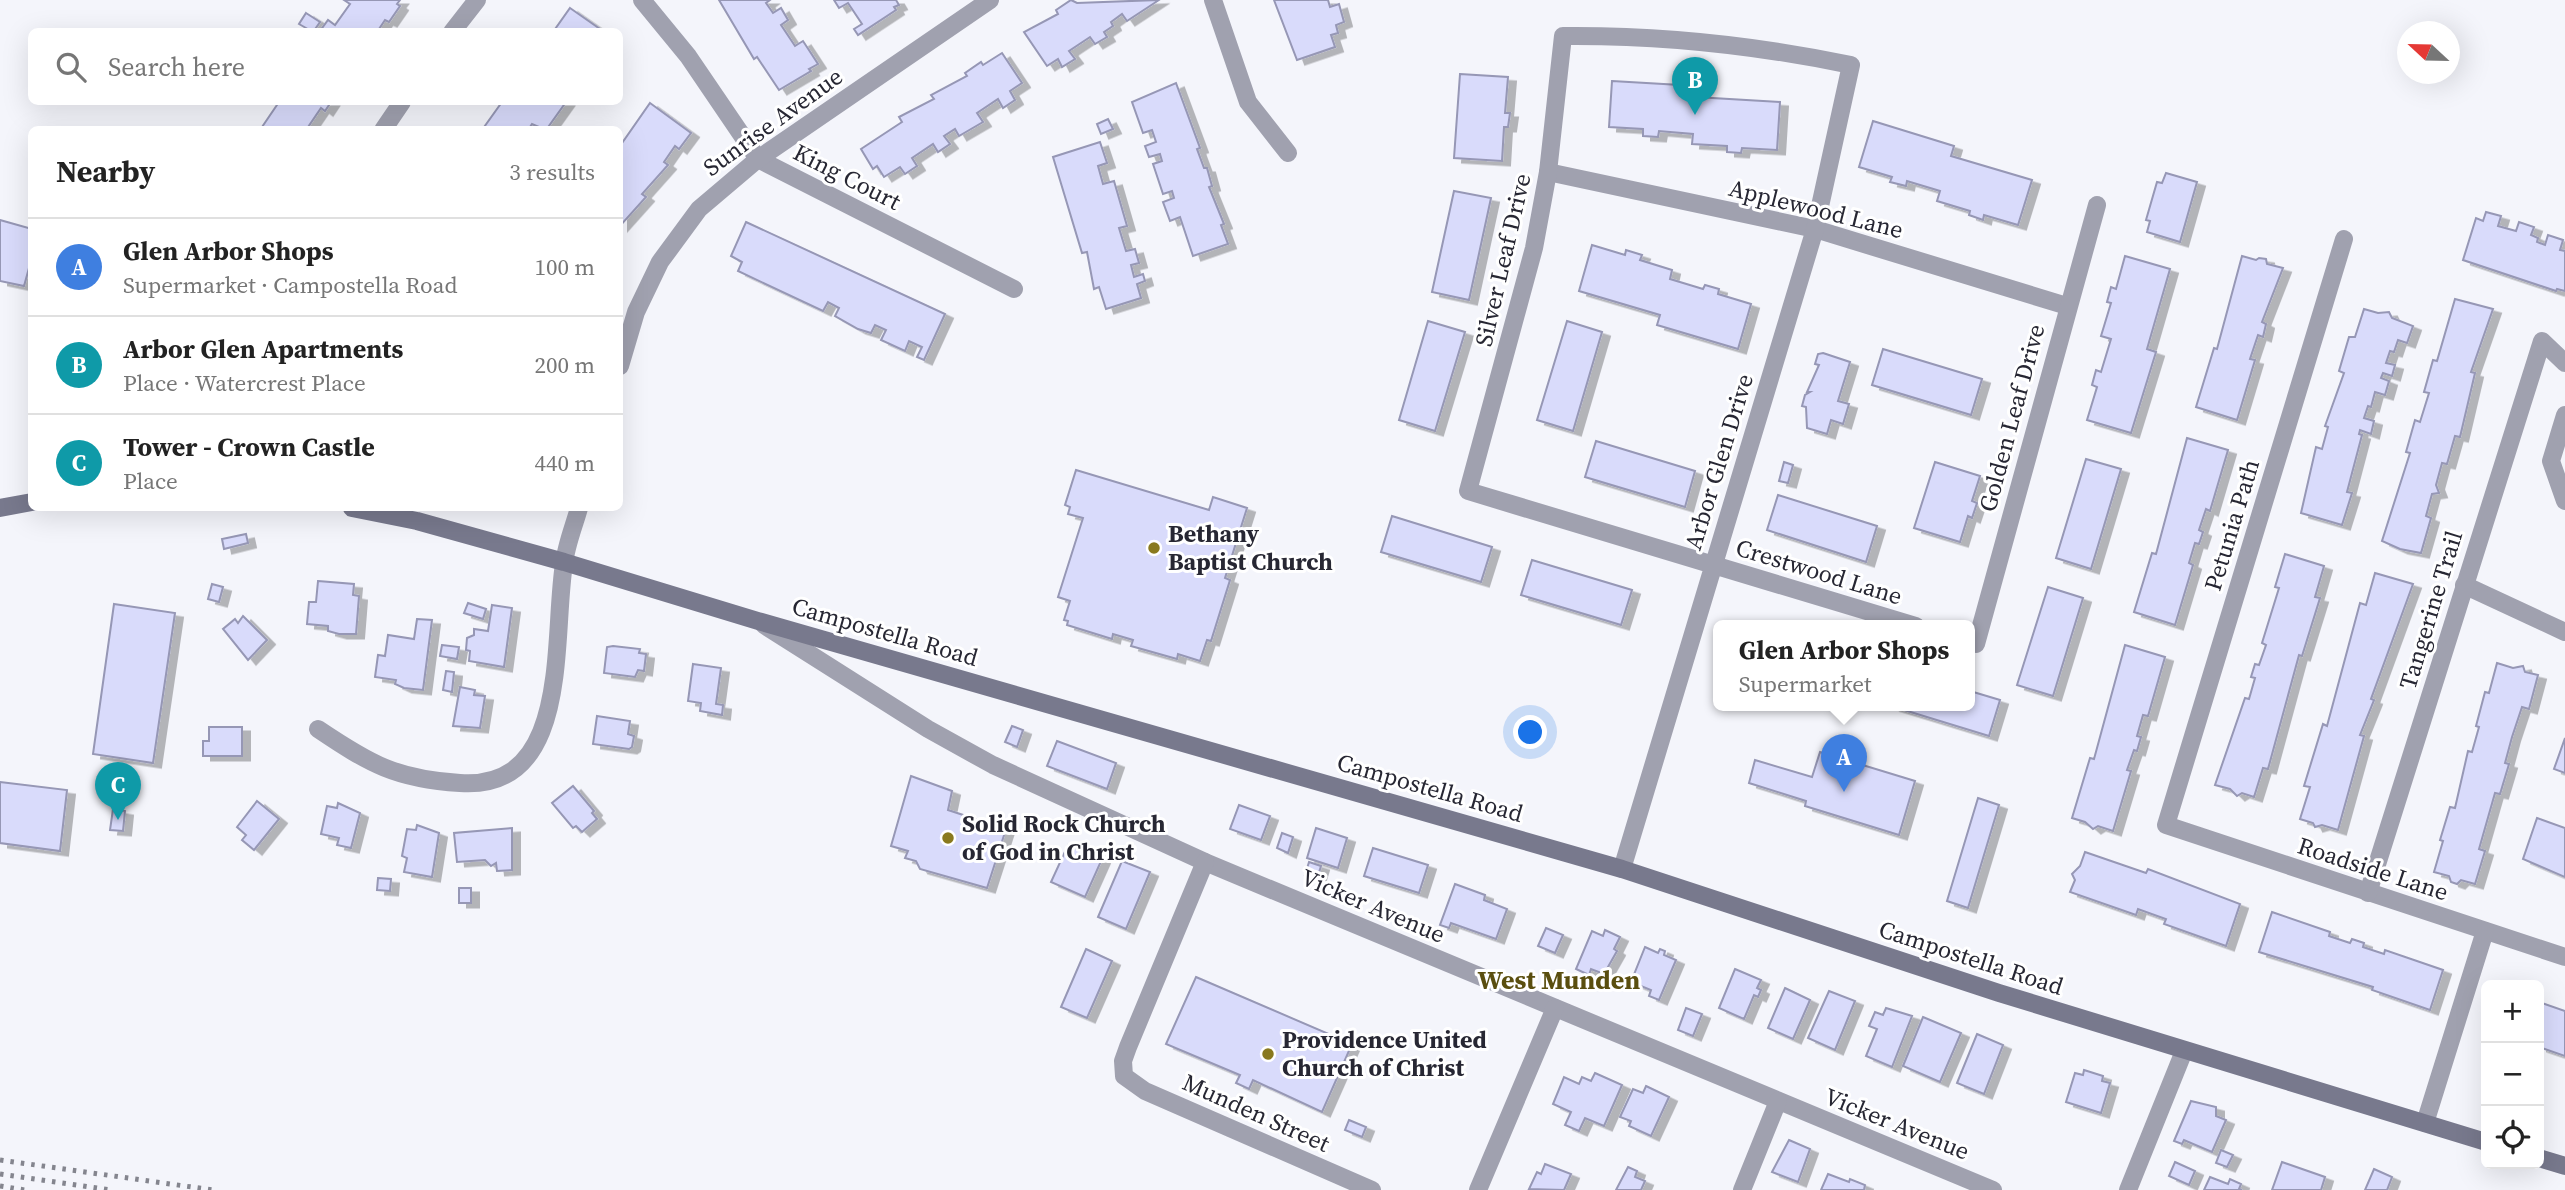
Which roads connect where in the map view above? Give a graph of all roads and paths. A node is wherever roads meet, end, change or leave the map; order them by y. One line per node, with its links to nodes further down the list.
1 (477, 0): 6 (street)
2 (642, 0): 11 (street, King Court)
3 (990, 0): 5 (street, Sunrise Avenue)
4 (1213, 0): 10 (street)
5 (969, 6): 11 (street, Sunrise Avenue)
6 (455, 28)
7 (1563, 36): 12 (street, Silver Leaf Drive); 14 (street, Arbor Glen Drive)
8 (400, 105): 9 (street)
9 (386, 126)
10 (1288, 153)
11 (758, 159): 16 (street, King Court); 18 (street, Sunrise Avenue)
12 (1548, 173): 14 (street, Applewood Lane); 21 (street, Silver Leaf Drive)
13 (2098, 205): 17 (street, Golden Leaf Drive)
14 (1815, 229): 17 (street, Applewood Lane); 28 (street, Arbor Glen Drive)
15 (2344, 239): 35 (street, Petunia Path)
16 (1014, 289)
17 (2067, 306): 33 (street, Golden Leaf Drive)
18 (623, 356)
19 (2565, 363): 29 (street, Tangerine Trail)
20 (2565, 415): 22 (street)
21 (1468, 491): 28 (street, Crestwood Lane)
22 (2565, 501)
23 (28, 503): 24 (main road)
24 (0, 508)
25 (367, 511): 27 (main road, Campostella Road)
26 (578, 511): 27 (street)
27 (564, 562): 31 (main road, Campostella Road); 34 (street)
28 (1714, 566): 30 (street, Crestwood Lane); 37 (street, Arbor Glen Drive)
29 (2464, 585): 32 (street); 38 (street, Tangerine Trail)
30 (1896, 620)
31 (758, 621): 36 (street, Vicker Avenue); 37 (main road, Campostella Road)
32 (2565, 632)
33 (1975, 636)
34 (318, 729)
35 (2166, 825): 38 (street, Roadside Lane)
36 (1205, 862): 41 (street, Vicker Avenue); 48 (street, Munden Street)
37 (1622, 869): 42 (main road, Campostella Road)
38 (2368, 893): 39 (street, Roadside Lane)
39 (2485, 931): 40 (street, Roadside Lane); 44 (street)
40 (2565, 957)
41 (1555, 1008): 43 (street, Vicker Avenue); 49 (street)
42 (2184, 1051): 44 (main road, Campostella Road); 52 (street)
43 (1778, 1101): 50 (street); 51 (street, Vicker Avenue)
44 (2425, 1124): 45 (main road, Campostella Road)
45 (2481, 1141)
46 (2544, 1160): 47 (main road)
47 (2565, 1166)
48 (1372, 1190)
49 (1478, 1190)
50 (1742, 1190)
51 (1993, 1190)
52 (2128, 1190)

